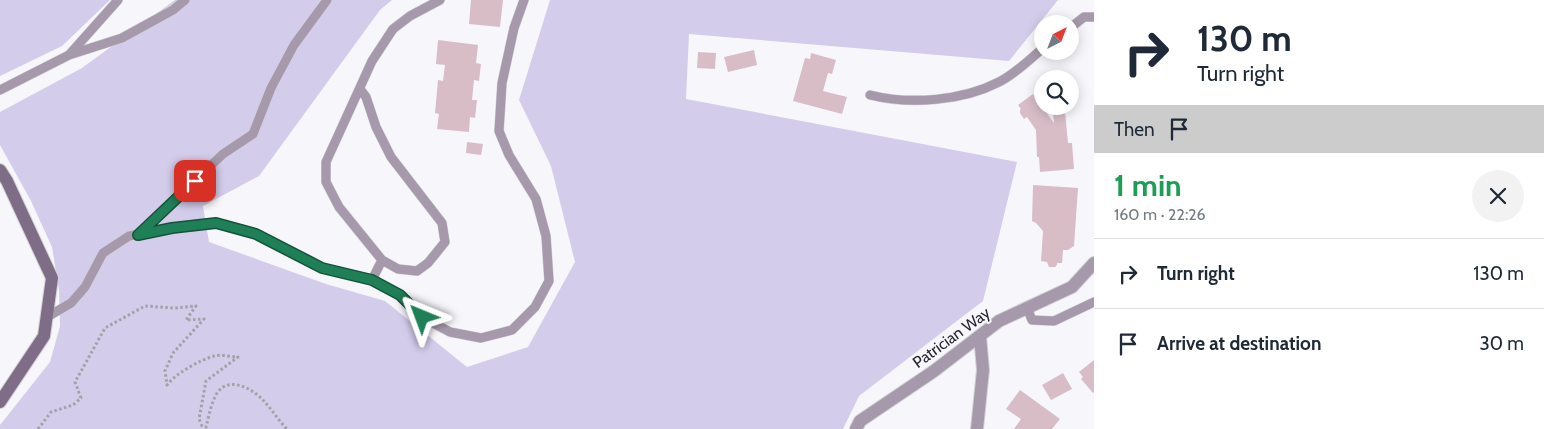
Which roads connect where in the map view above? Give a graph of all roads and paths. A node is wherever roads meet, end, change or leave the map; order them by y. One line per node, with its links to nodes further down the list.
1 (118, 0): 8 (lane)
2 (185, 0): 8 (lane)
3 (327, 0): 14 (lane)
4 (440, 0): 10 (lane)
5 (524, 0): 17 (lane)
6 (1094, 17): 7 (lane)
7 (1079, 21)
8 (69, 55): 11 (lane)
9 (1034, 55): 12 (lane)
10 (360, 89): 15 (lane); 15 (lane)
11 (0, 90)
12 (870, 95)
13 (0, 170): 20 (street)
14 (138, 235): 17 (lane); 20 (lane)
15 (382, 260): 17 (lane)
16 (1094, 262): 19 (street, Patrician Way)
17 (372, 280)
18 (1094, 302): 19 (lane)
19 (1027, 308): 21 (street, Patrician Way)
20 (47, 317): 22 (street)
21 (980, 336): 25 (street, Patrician Way); 26 (street)
22 (0, 402)
23 (38, 429): 24 (path)
24 (287, 429)
25 (856, 429)
26 (977, 429)

